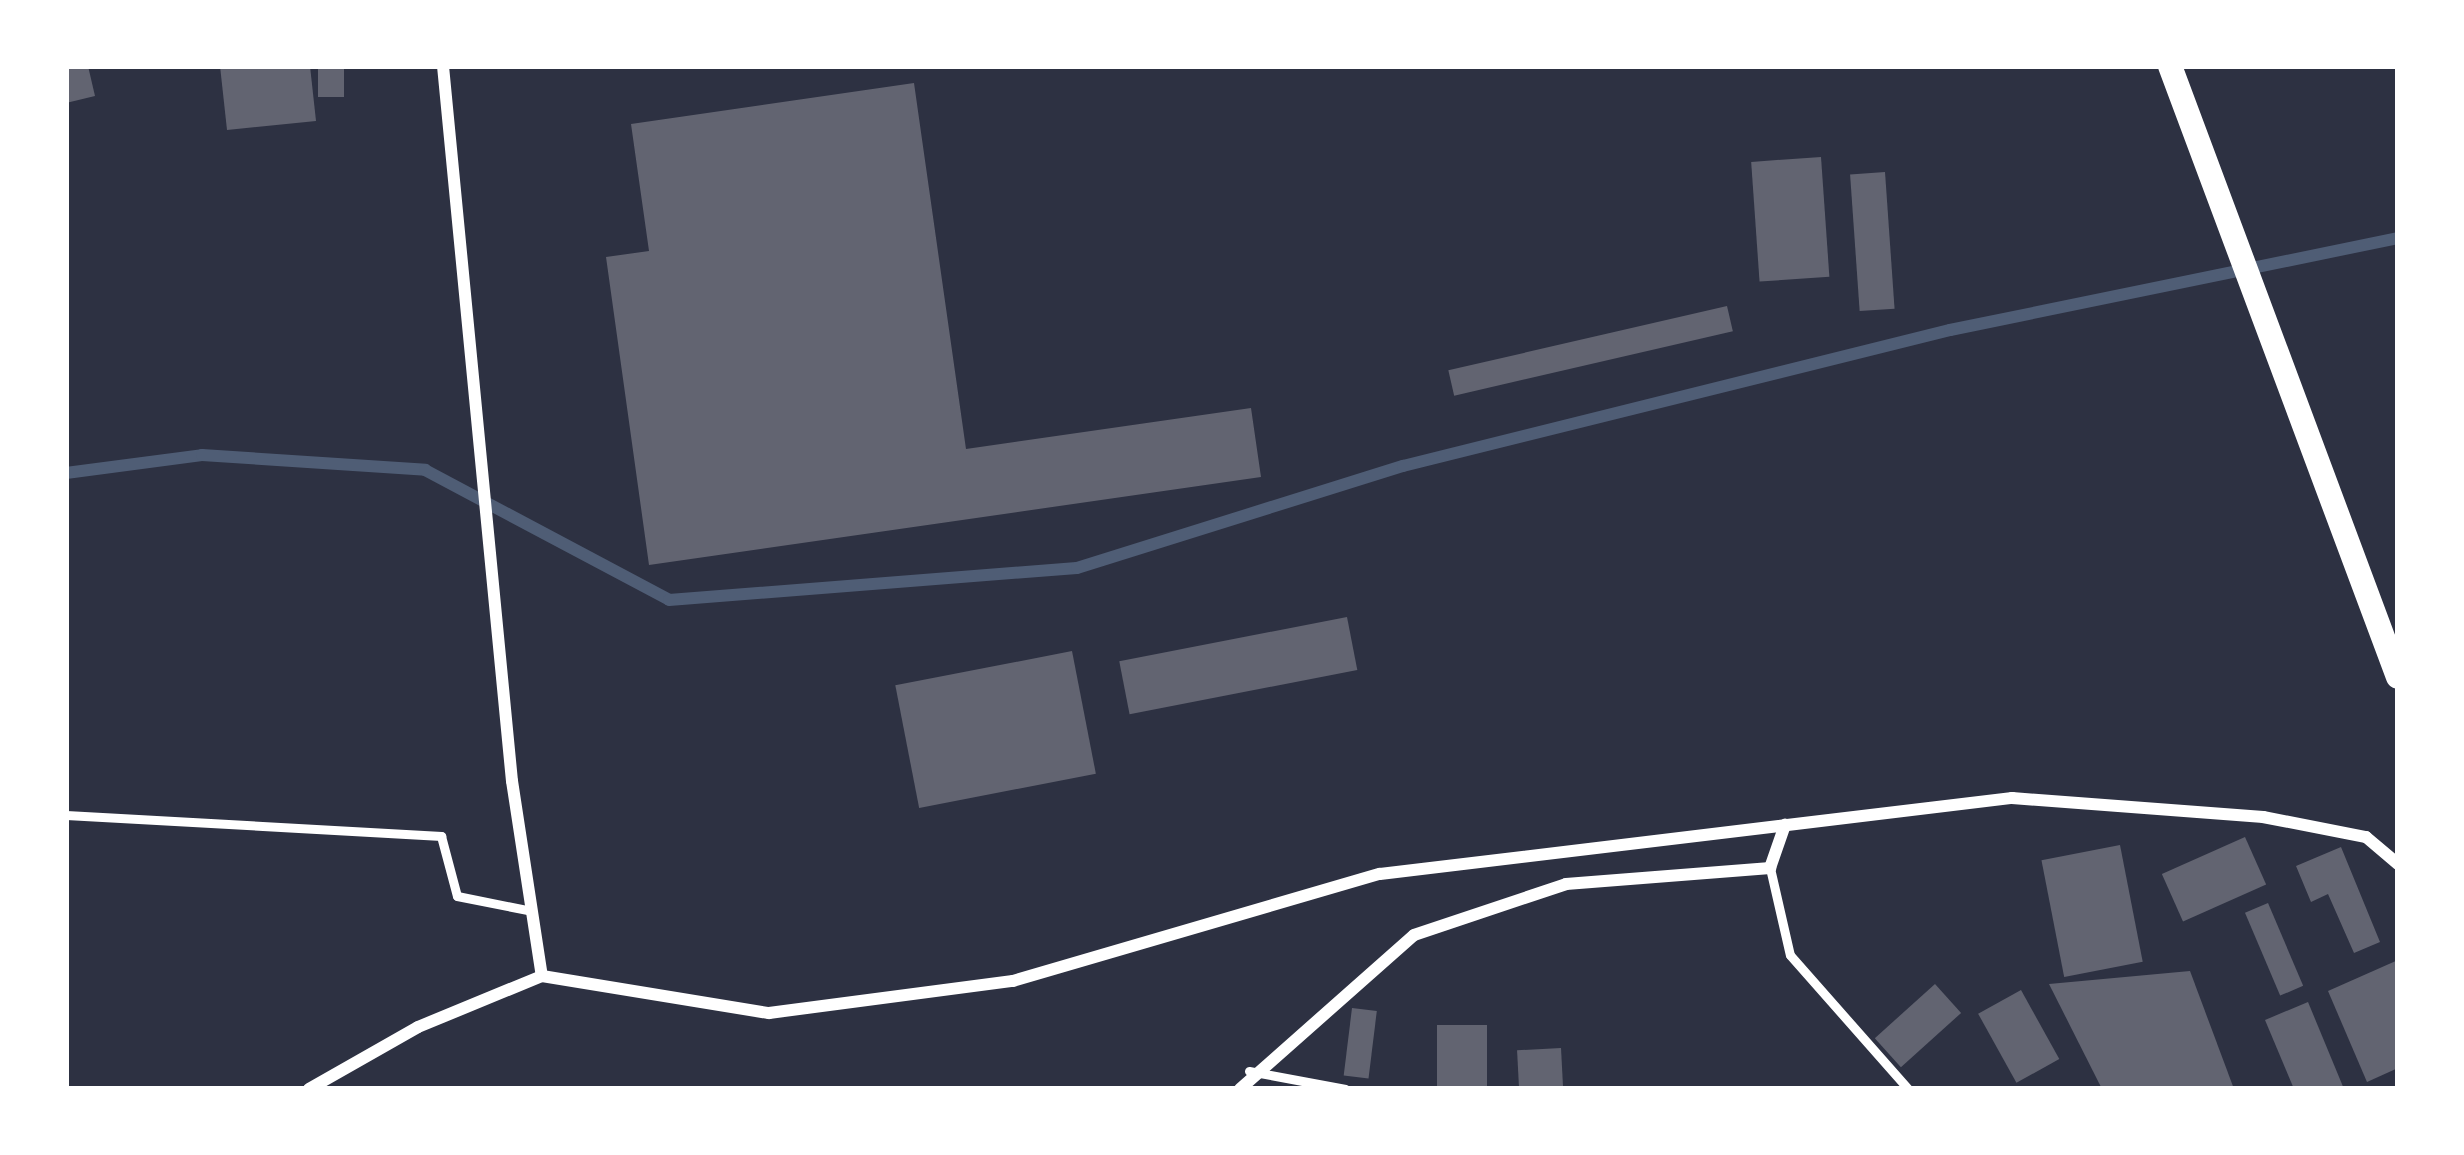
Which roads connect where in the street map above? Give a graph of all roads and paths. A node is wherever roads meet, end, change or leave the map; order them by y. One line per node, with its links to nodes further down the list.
1 (443, 66): 8 (street)
2 (2170, 66): 3 (main road)
3 (2398, 676)
4 (66, 815): 8 (lane)
5 (1785, 825): 6 (street); 7 (street); 9 (street)
6 (2398, 864)
7 (1770, 868): 10 (street); 14 (lane)
8 (532, 911): 9 (street)
9 (542, 976): 11 (street)
10 (1249, 1071): 12 (street); 13 (lane)
11 (309, 1089)
12 (1240, 1089)
13 (1345, 1089)
14 (1908, 1089)

